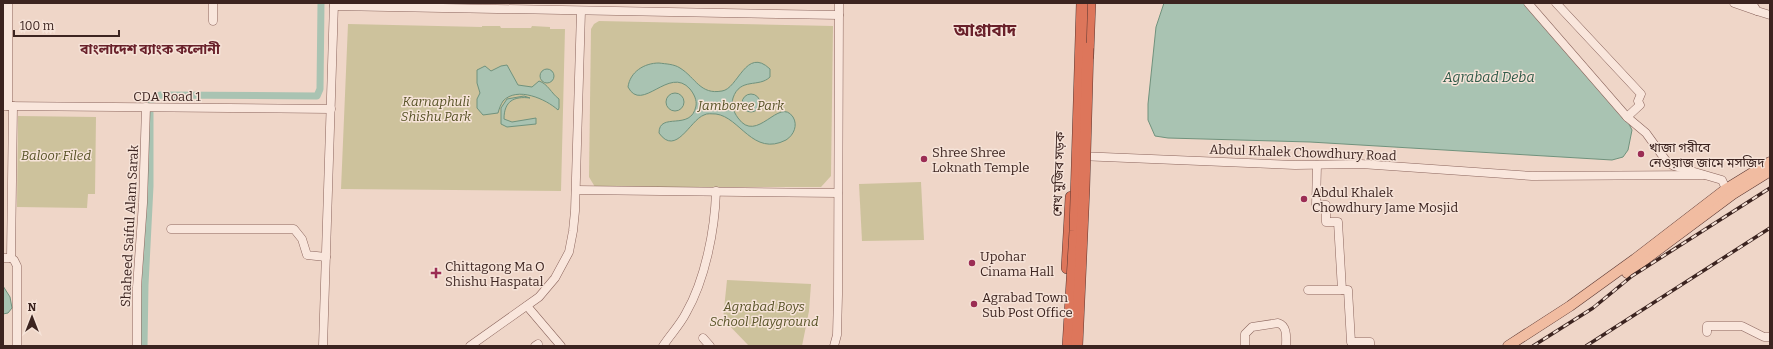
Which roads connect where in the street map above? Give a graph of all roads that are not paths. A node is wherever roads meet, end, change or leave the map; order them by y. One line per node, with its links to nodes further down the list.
1 (8, 3): 18 (street)
2 (213, 3): 17 (street)
3 (839, 3): 16 (street)
4 (1078, 3): 23 (highway, শেখ মুজিব সড়ক)
5 (1082, 3): 50 (highway, bridge)
6 (1090, 3): 23 (highway, শেখ মুজিব সড়ক); 51 (highway, bridge)
7 (1528, 3): 22 (street)
8 (1556, 3): 22 (street)
9 (1734, 3): 14 (street)
10 (1752, 3): 14 (street)
11 (334, 4): 12 (street); 21 (street)
12 (504, 6): 13 (street)
13 (581, 11): 16 (street); 29 (street)
14 (1757, 11): 15 (street)
15 (1770, 14)
16 (838, 15): 31 (street)
17 (213, 21)
18 (6, 25): 19 (street)
19 (8, 106): 20 (street, CDA Road 1); 33 (street)
20 (146, 107): 21 (street, CDA Road 1); 42 (street, Shaheed Saiful Alam Sarak)
21 (331, 109): 34 (street)
22 (1627, 117): 27 (street)
23 (1078, 156): 25 (street, Abdul Khalek Chowdhury Road); 49 (highway, শেখ মুজিব সড়ক); 51 (highway, শেখ মুজিব সড়ক)
24 (1770, 162): 28 (main road)
25 (1317, 165): 27 (street, Abdul Khalek Chowdhury Road); 36 (street)
26 (1770, 170): 56 (main road)
27 (1703, 175): 28 (street)
28 (1726, 189): 55 (main road)
29 (576, 190): 30 (street); 37 (street)
30 (716, 191): 31 (street); 46 (street)
31 (838, 193): 48 (street)
32 (171, 229): 34 (street)
33 (7, 258): 41 (street)
34 (326, 258): 43 (street)
35 (1308, 290): 36 (street)
36 (1342, 290): 54 (street)
37 (527, 306): 44 (street); 45 (street)
38 (1707, 332): 39 (street)
39 (1770, 337)
40 (703, 338): 47 (street)
41 (17, 346)
42 (137, 346)
43 (323, 346)
44 (470, 346)
45 (561, 346)
46 (663, 346)
47 (710, 346)
48 (834, 346)
49 (1063, 346)
50 (1068, 346)
51 (1076, 346)
52 (1245, 346): 53 (street)
53 (1286, 346)
54 (1370, 346)
55 (1508, 346)
56 (1519, 346)

